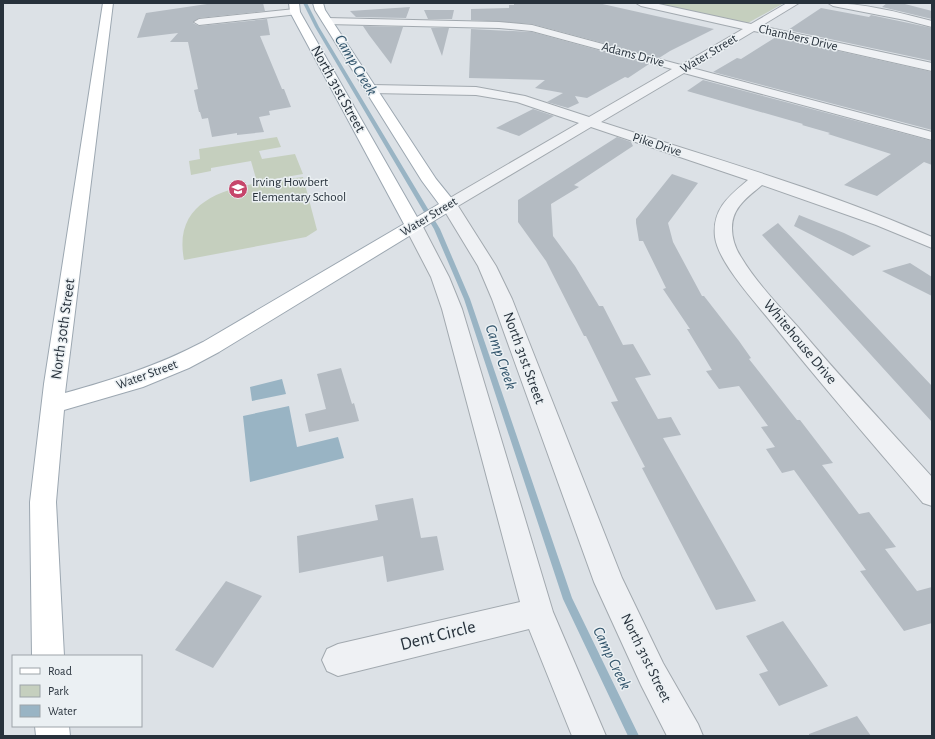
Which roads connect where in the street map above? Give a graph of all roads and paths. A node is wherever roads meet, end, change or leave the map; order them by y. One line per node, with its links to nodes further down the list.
1 (108, 3): 20 (main road, North 30th Street)
2 (318, 3): 7 (main road, North 31st Street)
3 (641, 3): 10 (street, Chambers Drive)
4 (794, 3): 10 (street, Water Street)
5 (833, 3): 9 (street)
6 (294, 8): 8 (street); 18 (main road, North 31st Street)
7 (327, 21): 12 (street, Adams Drive); 13 (main road, North 31st Street)
8 (199, 22)
9 (932, 24)
10 (753, 28): 11 (street, Chambers Drive); 12 (street, Water Street)
11 (932, 67)
12 (683, 69): 14 (street, Water Street); 15 (street, Adams Drive)
13 (372, 89): 14 (street, Pike Drive); 17 (main road, North 31st Street)
14 (590, 123): 16 (street, Pike Drive); 17 (street, Water Street)
15 (932, 136)
16 (759, 179): 19 (street, Pike Drive); 21 (street, Whitehouse Drive)
17 (449, 205): 18 (main road, Water Street); 26 (street, North 31st Street)
18 (414, 227): 20 (main road, Water Street); 22 (street, North 31st Street)
19 (932, 243)
20 (53, 405): 23 (main road, North 30th Street)
21 (932, 495)
22 (538, 612): 24 (street, Dent Circle); 25 (street, North 31st Street)
23 (48, 655)
24 (338, 660)
25 (589, 736)
26 (686, 736)

